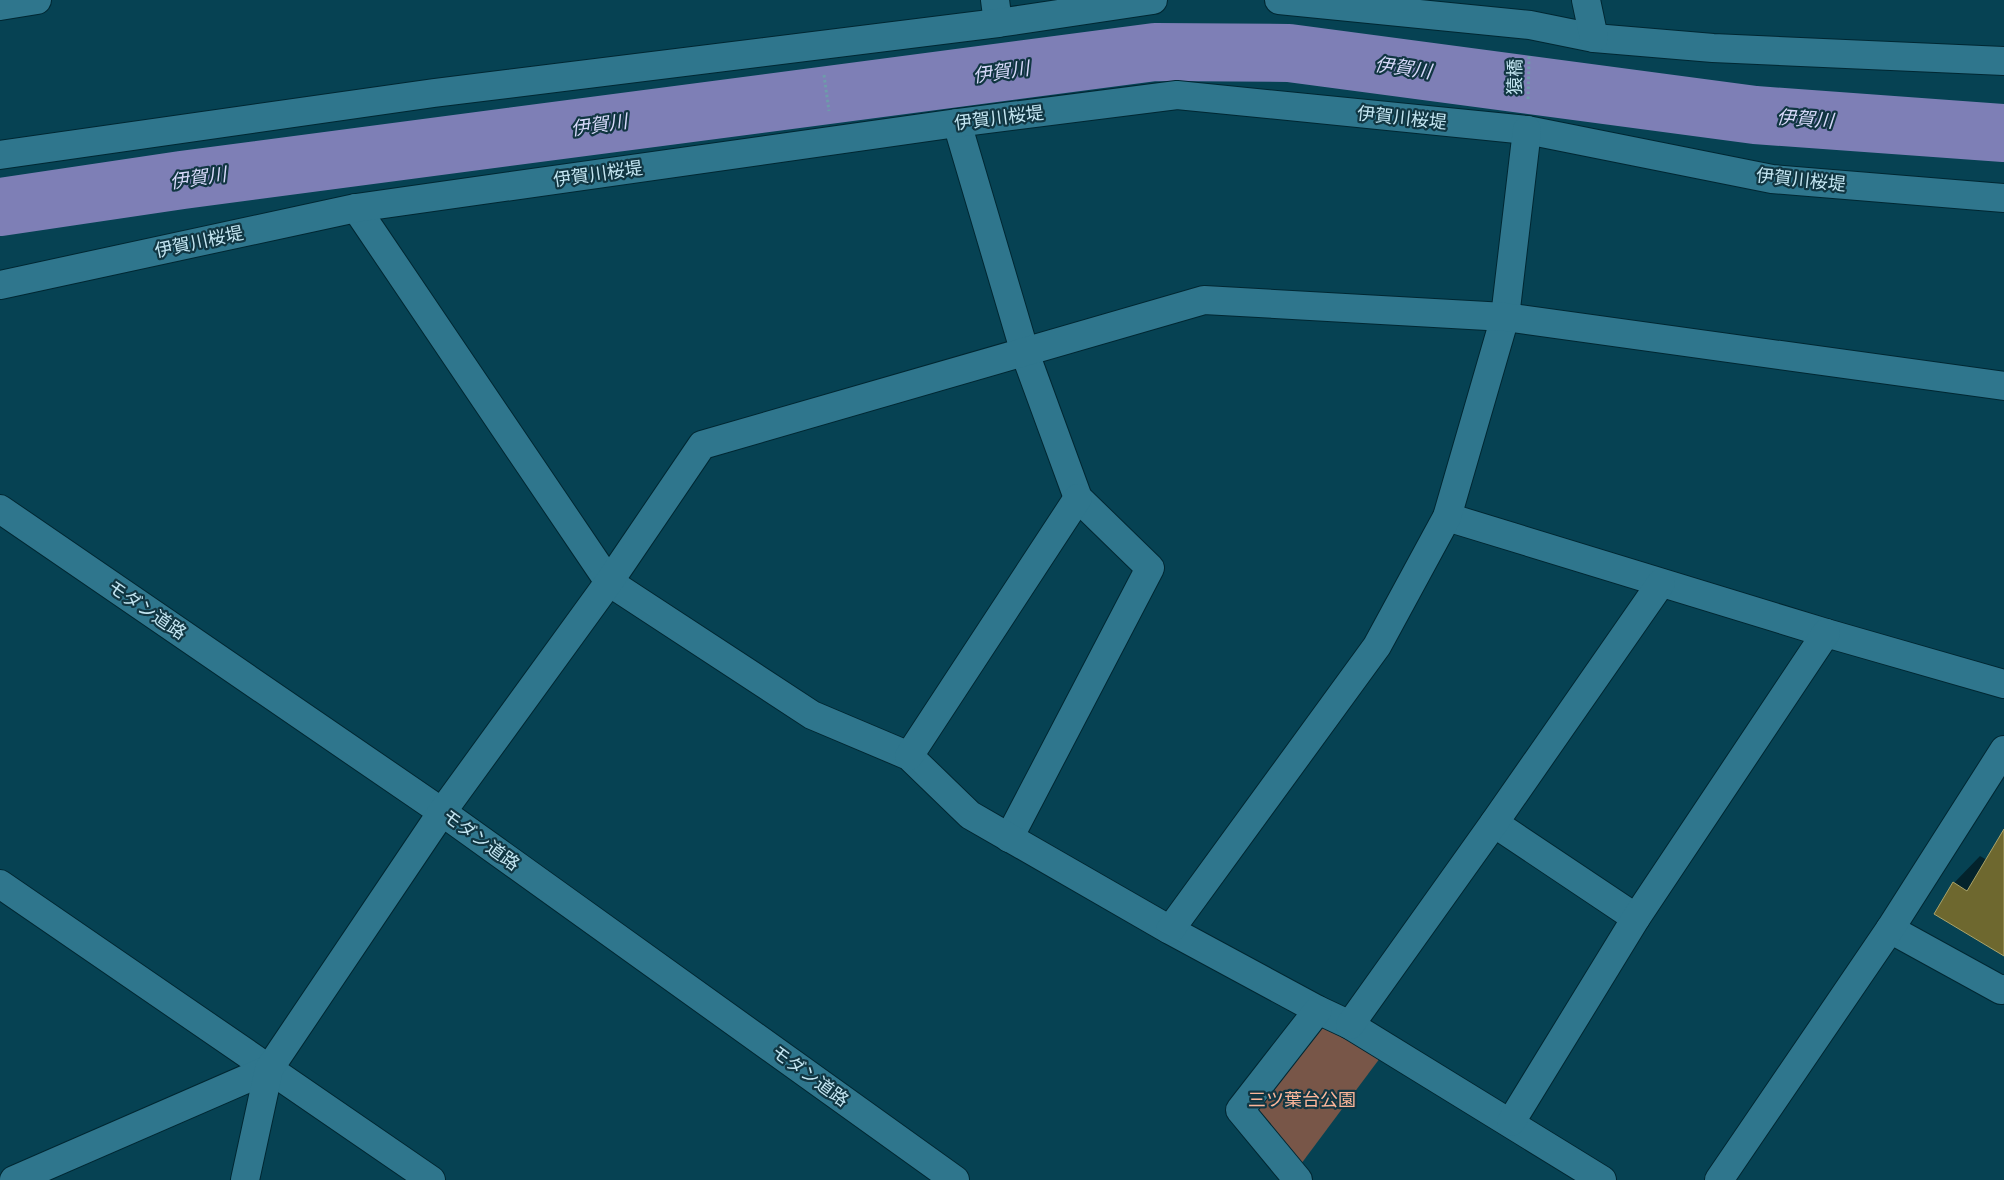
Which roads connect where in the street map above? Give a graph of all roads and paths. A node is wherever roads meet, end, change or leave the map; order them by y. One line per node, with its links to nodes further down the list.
1 (37, 0): 5 (street)
2 (1153, 0): 6 (street)
3 (1279, 0): 7 (street)
4 (1586, 0): 8 (street)
5 (0, 6)
6 (996, 11): 9 (street)
7 (1530, 25): 8 (street); 12 (path, 猿橋)
8 (1594, 38): 10 (street)
9 (820, 45): 13 (path); 14 (street)
10 (2004, 61)
11 (957, 124): 12 (street, 伊賀川桜堤); 13 (street, 伊賀川桜堤); 19 (street)
12 (1527, 130): 15 (street, 伊賀川桜堤); 18 (street)
13 (834, 141): 16 (street, 伊賀川桜堤)
14 (0, 156)
15 (2004, 198)
16 (356, 208): 17 (street, 伊賀川桜堤); 24 (street)
17 (0, 285)
18 (1505, 317): 19 (street); 20 (street); 23 (street)
19 (1025, 353): 21 (street); 24 (street)
20 (2004, 386)
21 (1078, 498): 29 (street); 32 (street)
22 (0, 510): 30 (street, モダン道路)
23 (1448, 517): 25 (street); 35 (street)
24 (609, 582): 29 (street); 30 (street)
25 (1661, 583): 26 (street); 31 (street)
26 (1826, 633): 27 (street); 34 (street)
27 (2004, 684)
28 (2004, 750): 36 (street)
29 (909, 756): 32 (street)
30 (442, 812): 40 (street); 45 (street, モダン道路)
31 (1494, 823): 34 (street); 39 (street)
32 (1009, 838): 35 (street)
33 (0, 884): 40 (street)
34 (1636, 918): 41 (street)
35 (1170, 930): 38 (street)
36 (1890, 930): 37 (street); 48 (street)
37 (2004, 989)
38 (1318, 1010): 39 (street); 46 (street)
39 (1350, 1025): 41 (street)
40 (269, 1069): 42 (street); 43 (street); 44 (street)
41 (1511, 1122): 47 (street)
42 (14, 1180)
43 (245, 1180)
44 (431, 1180)
45 (955, 1180)
46 (1298, 1180)
47 (1602, 1180)
48 (1719, 1180)

